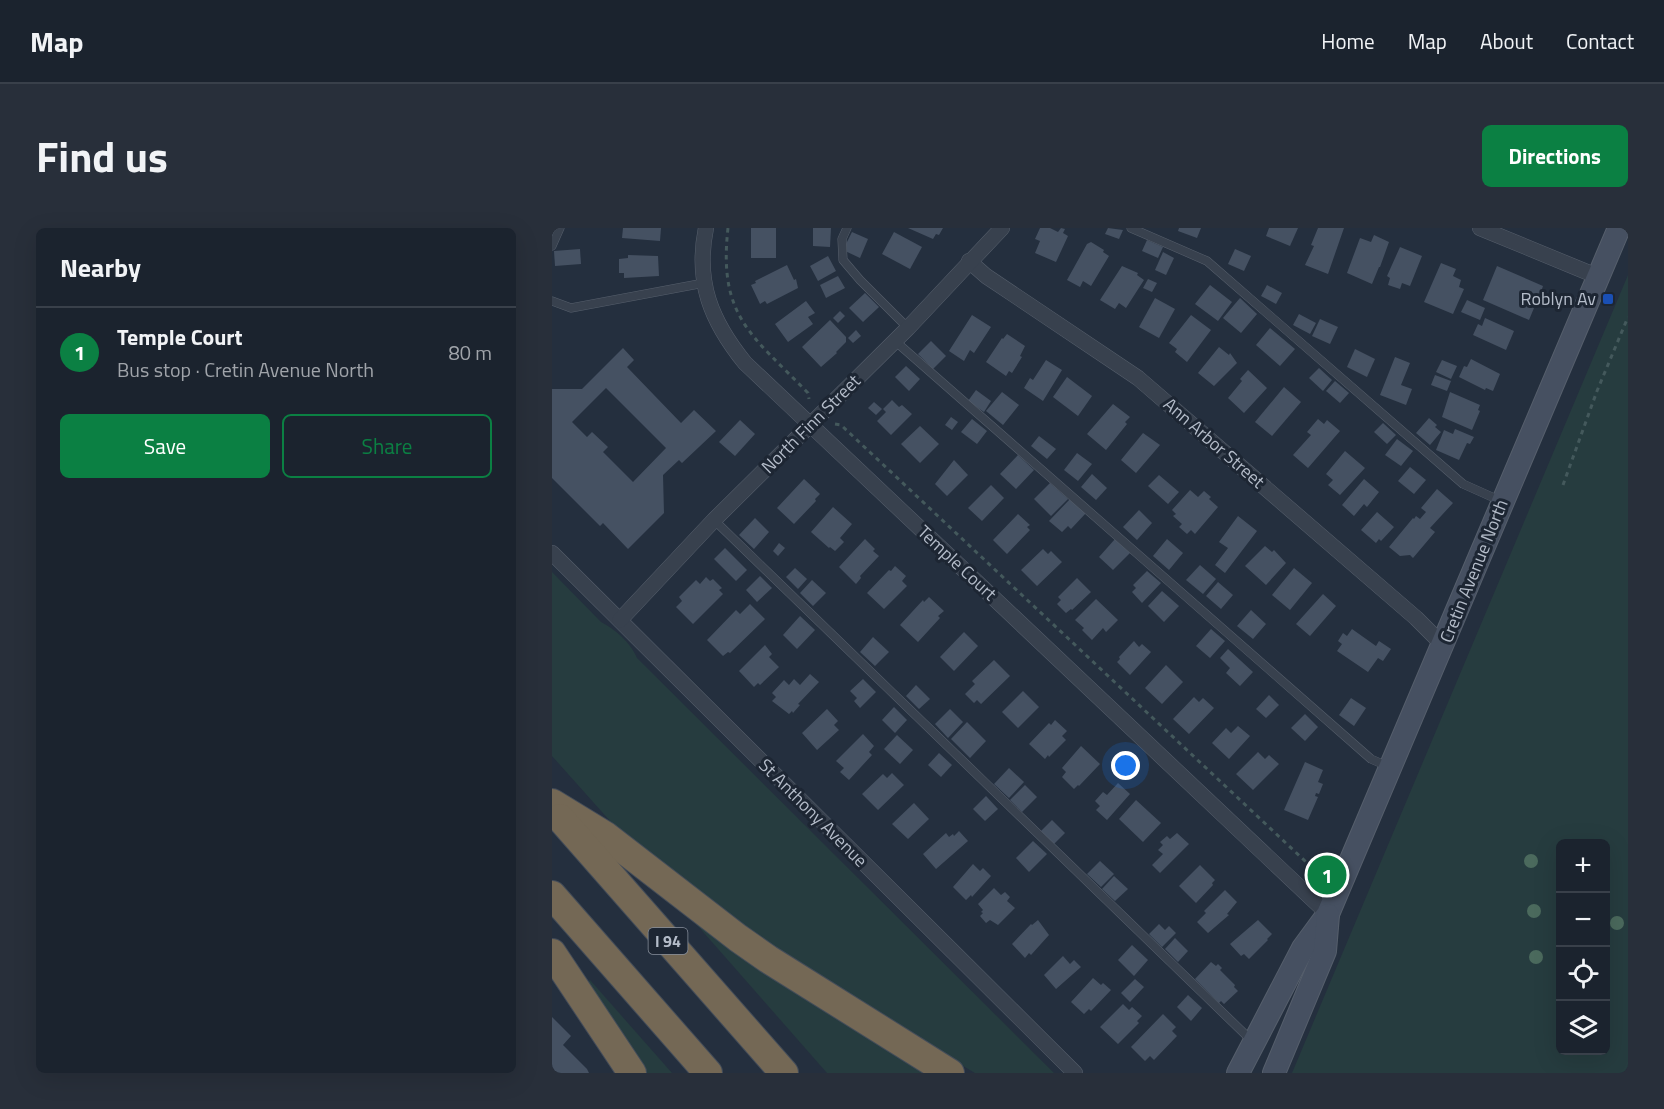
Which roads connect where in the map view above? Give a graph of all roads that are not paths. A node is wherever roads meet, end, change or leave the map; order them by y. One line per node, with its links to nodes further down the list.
1 (560, 228): 8 (lane)
2 (706, 228): 11 (street, Temple Court)
3 (847, 228): 13 (lane)
4 (1002, 228): 9 (street, North Finn Street)
5 (1131, 228): 16 (lane)
6 (1480, 228): 10 (street)
7 (1619, 228): 10 (main road, Cretin Avenue North)
8 (552, 246)
9 (969, 261): 13 (street, North Finn Street); 20 (street, Ann Arbor Street)
10 (1599, 278): 16 (main road, Cretin Avenue North)
11 (704, 283): 12 (lane); 15 (street, Temple Court)
12 (552, 301)
13 (908, 328): 14 (street, North Finn Street)
14 (895, 341): 15 (street, North Finn Street); 21 (lane)
15 (810, 425): 17 (street, North Finn Street); 25 (street, Temple Court)
16 (1502, 502): 20 (main road, Cretin Avenue North)
17 (714, 520): 19 (street, North Finn Street); 27 (lane)
18 (552, 553): 19 (street, St Anthony Avenue)
19 (620, 620): 32 (street, St Anthony Avenue)
20 (1443, 645): 21 (main road, Cretin Avenue North)
21 (1391, 768): 25 (main road, Cretin Avenue North)
22 (552, 803): 31 (highway)
23 (552, 809): 30 (highway, I 94)
24 (552, 895): 29 (highway)
25 (1328, 914): 27 (main road, Cretin Avenue North); 34 (main road, Cretin Avenue North)
26 (552, 953): 28 (highway)
27 (1254, 1043): 33 (main road, Cretin Avenue North)
28 (632, 1073)
29 (708, 1073)
30 (784, 1073)
31 (950, 1073)
32 (1075, 1073)
33 (1238, 1073)
34 (1274, 1073)

